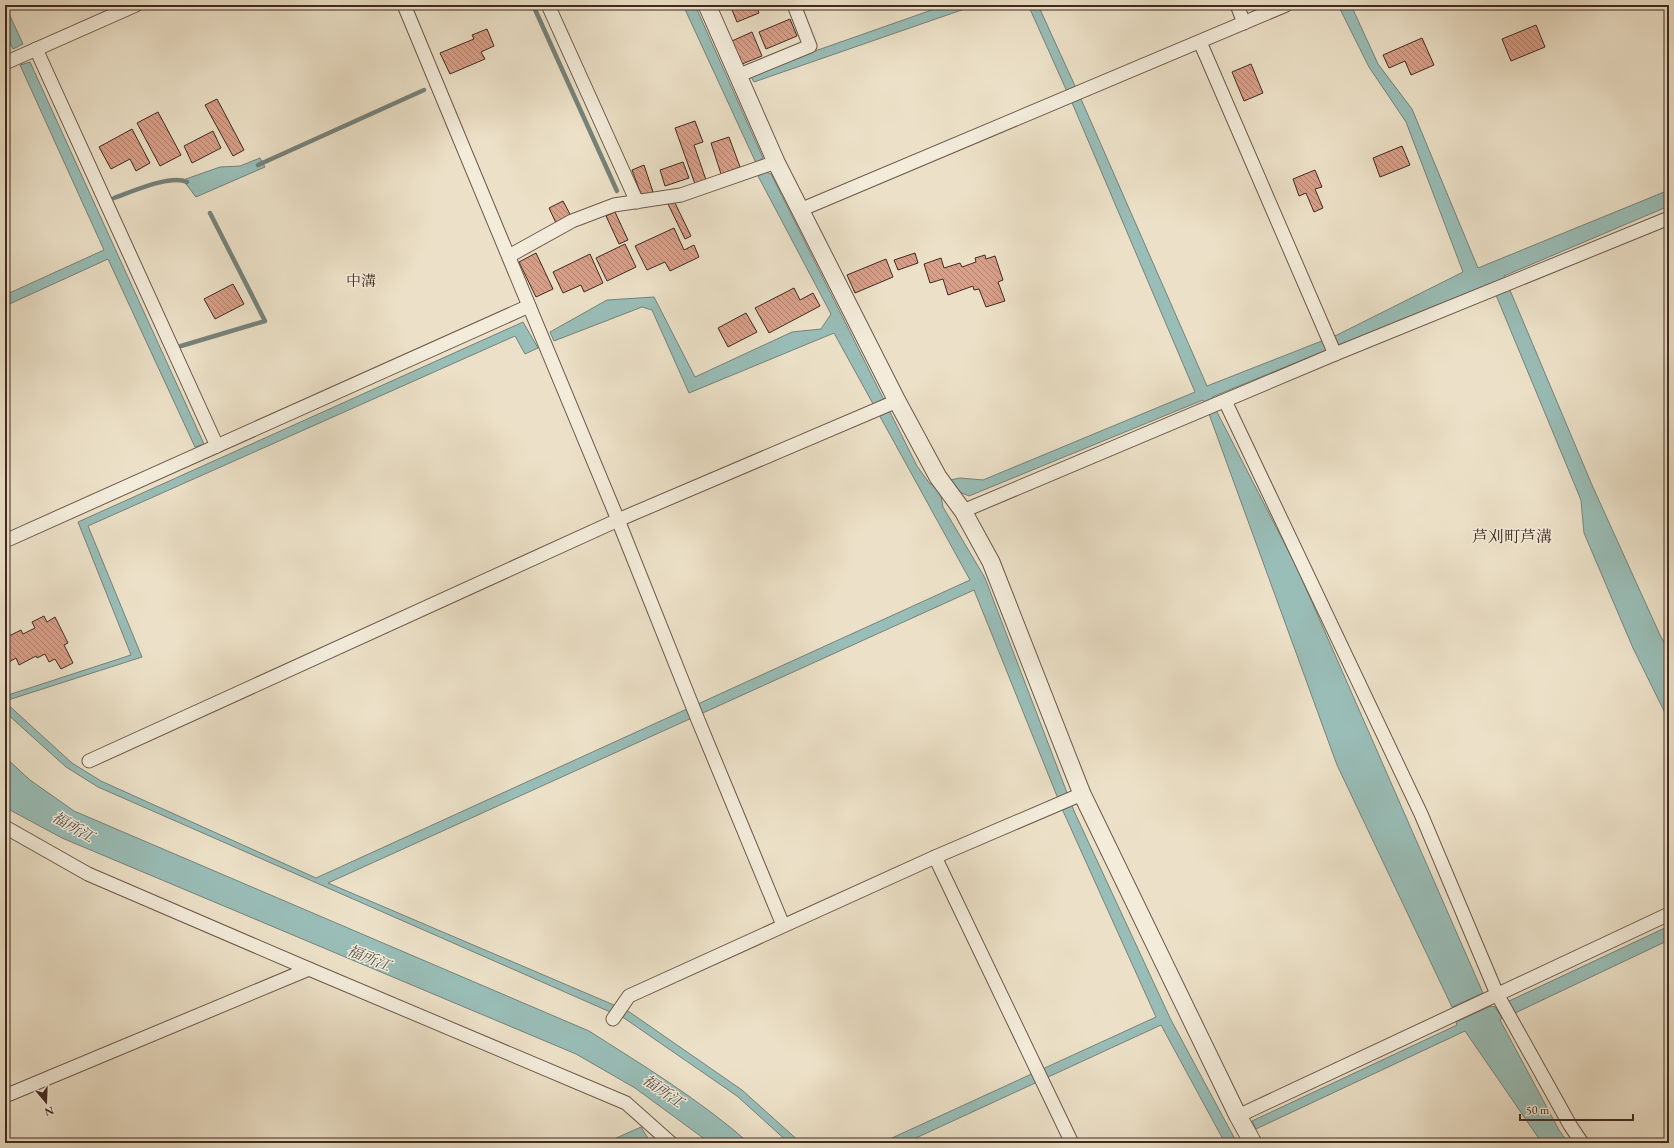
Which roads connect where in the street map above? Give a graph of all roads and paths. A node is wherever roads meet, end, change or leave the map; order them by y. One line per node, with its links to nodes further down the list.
1 (136, 5): 10 (street)
2 (404, 5): 17 (street)
3 (548, 5): 14 (street)
4 (707, 5): 12 (street)
5 (794, 5): 12 (street)
6 (1237, 5): 8 (street)
7 (1286, 5): 8 (street)
8 (1244, 23): 9 (street)
9 (1200, 42): 15 (street); 19 (street)
10 (36, 49): 11 (street); 22 (street)
11 (5, 63)
12 (737, 76): 13 (street)
13 (776, 162): 14 (street); 15 (street)
14 (637, 202): 17 (street)
15 (800, 210): 20 (street)
16 (1669, 218): 19 (street)
17 (508, 256): 18 (street)
18 (529, 306): 22 (street); 24 (street)
19 (1335, 354): 21 (street)
20 (897, 400): 23 (street); 24 (street)
21 (1221, 403): 23 (street); 33 (street)
22 (217, 446): 25 (street)
23 (963, 511): 27 (street)
24 (618, 520): 26 (street); 31 (street)
25 (5, 541)
26 (89, 761)
27 (1082, 794): 29 (street); 36 (street)
28 (5, 827): 32 (street)
29 (935, 857): 31 (street); 38 (street)
30 (1669, 914): 33 (street)
31 (783, 925): 34 (street)
32 (309, 969): 35 (street); 37 (street)
33 (1492, 997): 36 (street); 40 (street)
34 (614, 1019)
35 (5, 1096)
36 (1238, 1116): 39 (street)
37 (671, 1143)
38 (1072, 1143)
39 (1253, 1143)
40 (1582, 1143)

